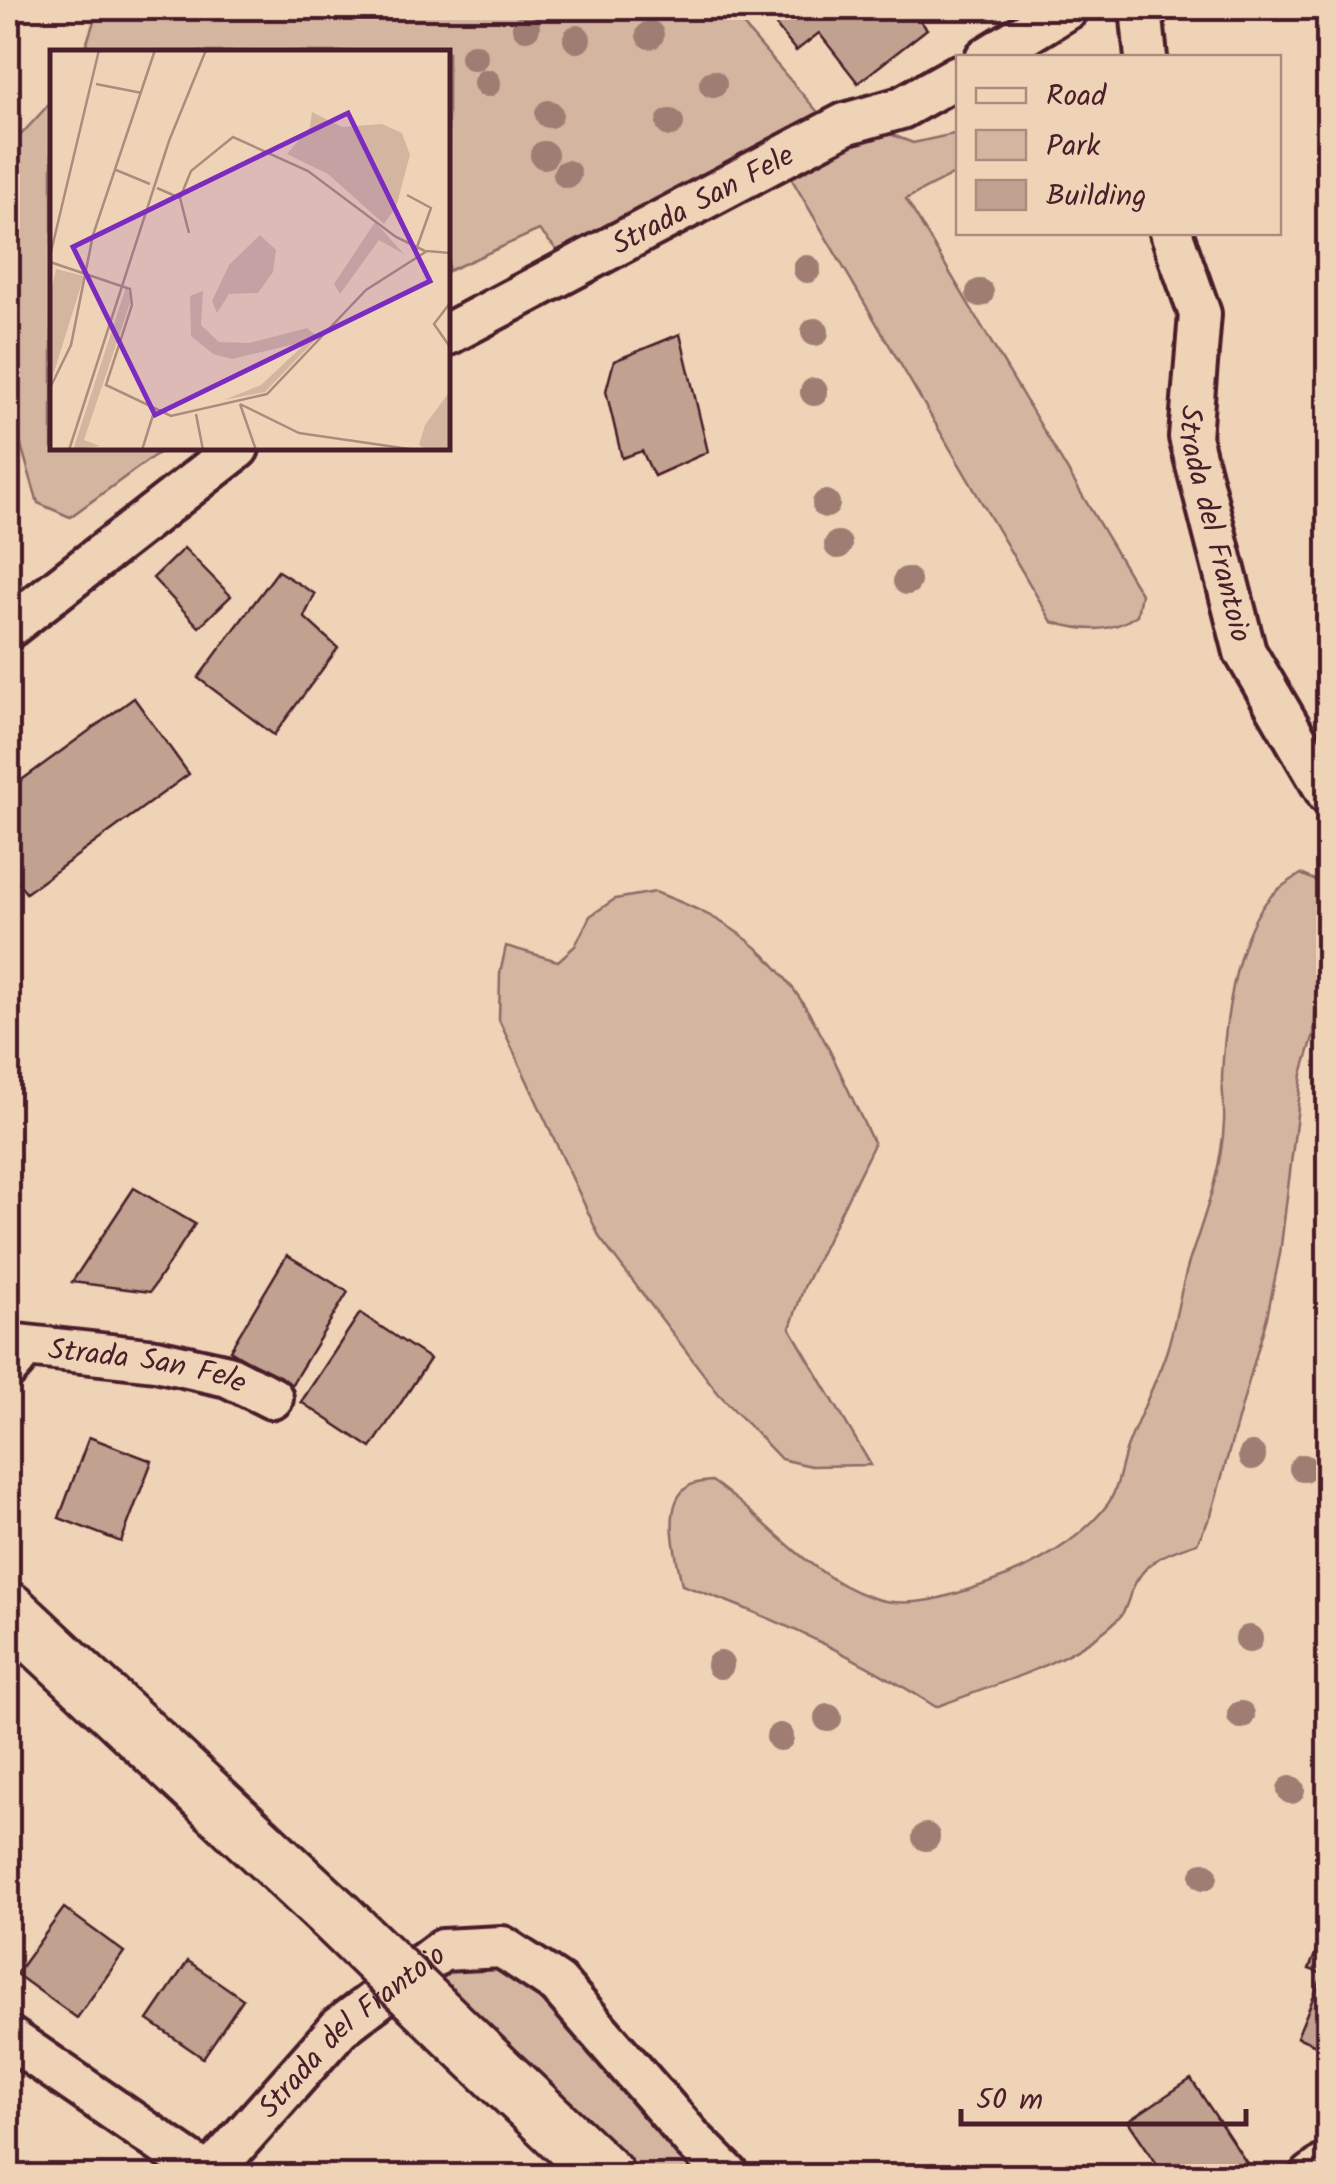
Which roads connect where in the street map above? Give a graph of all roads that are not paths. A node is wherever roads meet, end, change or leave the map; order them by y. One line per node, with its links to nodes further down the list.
1 (1068, 8): 3 (street)
2 (1142, 8): 4 (street)
3 (990, 55)
4 (1146, 55)
5 (956, 77): 7 (street, Strada San Fele)
6 (1173, 235): 10 (street, Strada del Frantoio)
7 (450, 333)
8 (235, 450): 9 (street)
9 (8, 628)
10 (1328, 794)
11 (11, 1348): 12 (street, Strada San Fele)
12 (272, 1398)
13 (8, 1610): 17 (highway, bridge)
14 (8, 2037): 16 (street)
15 (1328, 2163): 19 (street)
16 (209, 2176): 18 (street, Strada del Frantoio)
17 (606, 2176)
18 (730, 2176)
19 (1311, 2176)

